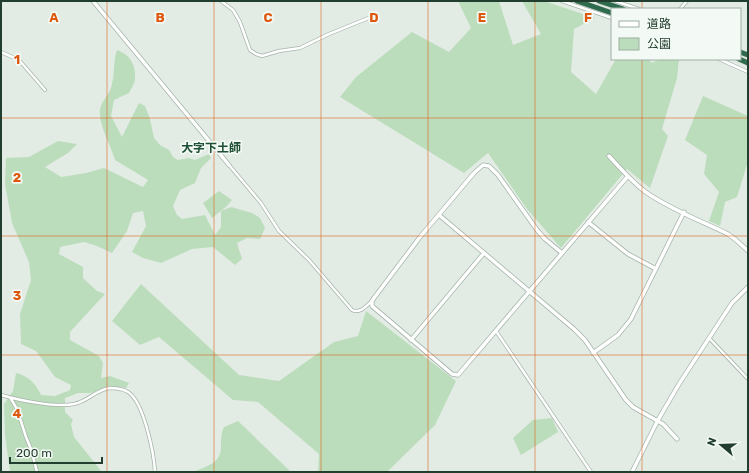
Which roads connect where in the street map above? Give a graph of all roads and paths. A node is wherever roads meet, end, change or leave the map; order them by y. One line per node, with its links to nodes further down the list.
1 (93, 1): 17 (street)
2 (221, 1): 10 (street)
3 (562, 1): 11 (street)
4 (577, 1): 9 (highway)
5 (599, 1): 7 (highway)
6 (615, 1): 8 (street)
7 (620, 8)
8 (635, 8)
9 (611, 13)
10 (371, 17)
11 (611, 18)
12 (1, 52): 15 (street)
13 (721, 60): 14 (street)
14 (748, 72)
15 (45, 90)
16 (609, 156): 18 (street)
17 (229, 165): 28 (street)
18 (628, 176): 19 (street); 21 (street)
19 (684, 212): 22 (street); 25 (street)
20 (439, 215): 23 (street); 24 (street); 28 (street)
21 (588, 222): 24 (street); 25 (street)
22 (748, 250)
23 (484, 253): 27 (street); 31 (street)
24 (562, 253): 27 (street)
25 (656, 269): 32 (street)
26 (748, 287): 30 (street)
27 (530, 292): 29 (street); 32 (street)
28 (372, 301): 31 (street)
29 (496, 331): 31 (street); 40 (street)
30 (709, 338): 33 (street); 36 (street)
31 (411, 340)
32 (594, 353): 36 (street)
33 (748, 379)
34 (1, 395): 35 (street)
35 (11, 398): 38 (street); 39 (street)
36 (658, 420): 37 (street); 41 (street)
37 (677, 439)
38 (37, 472)
39 (155, 472)
40 (591, 472)
41 (632, 472)

